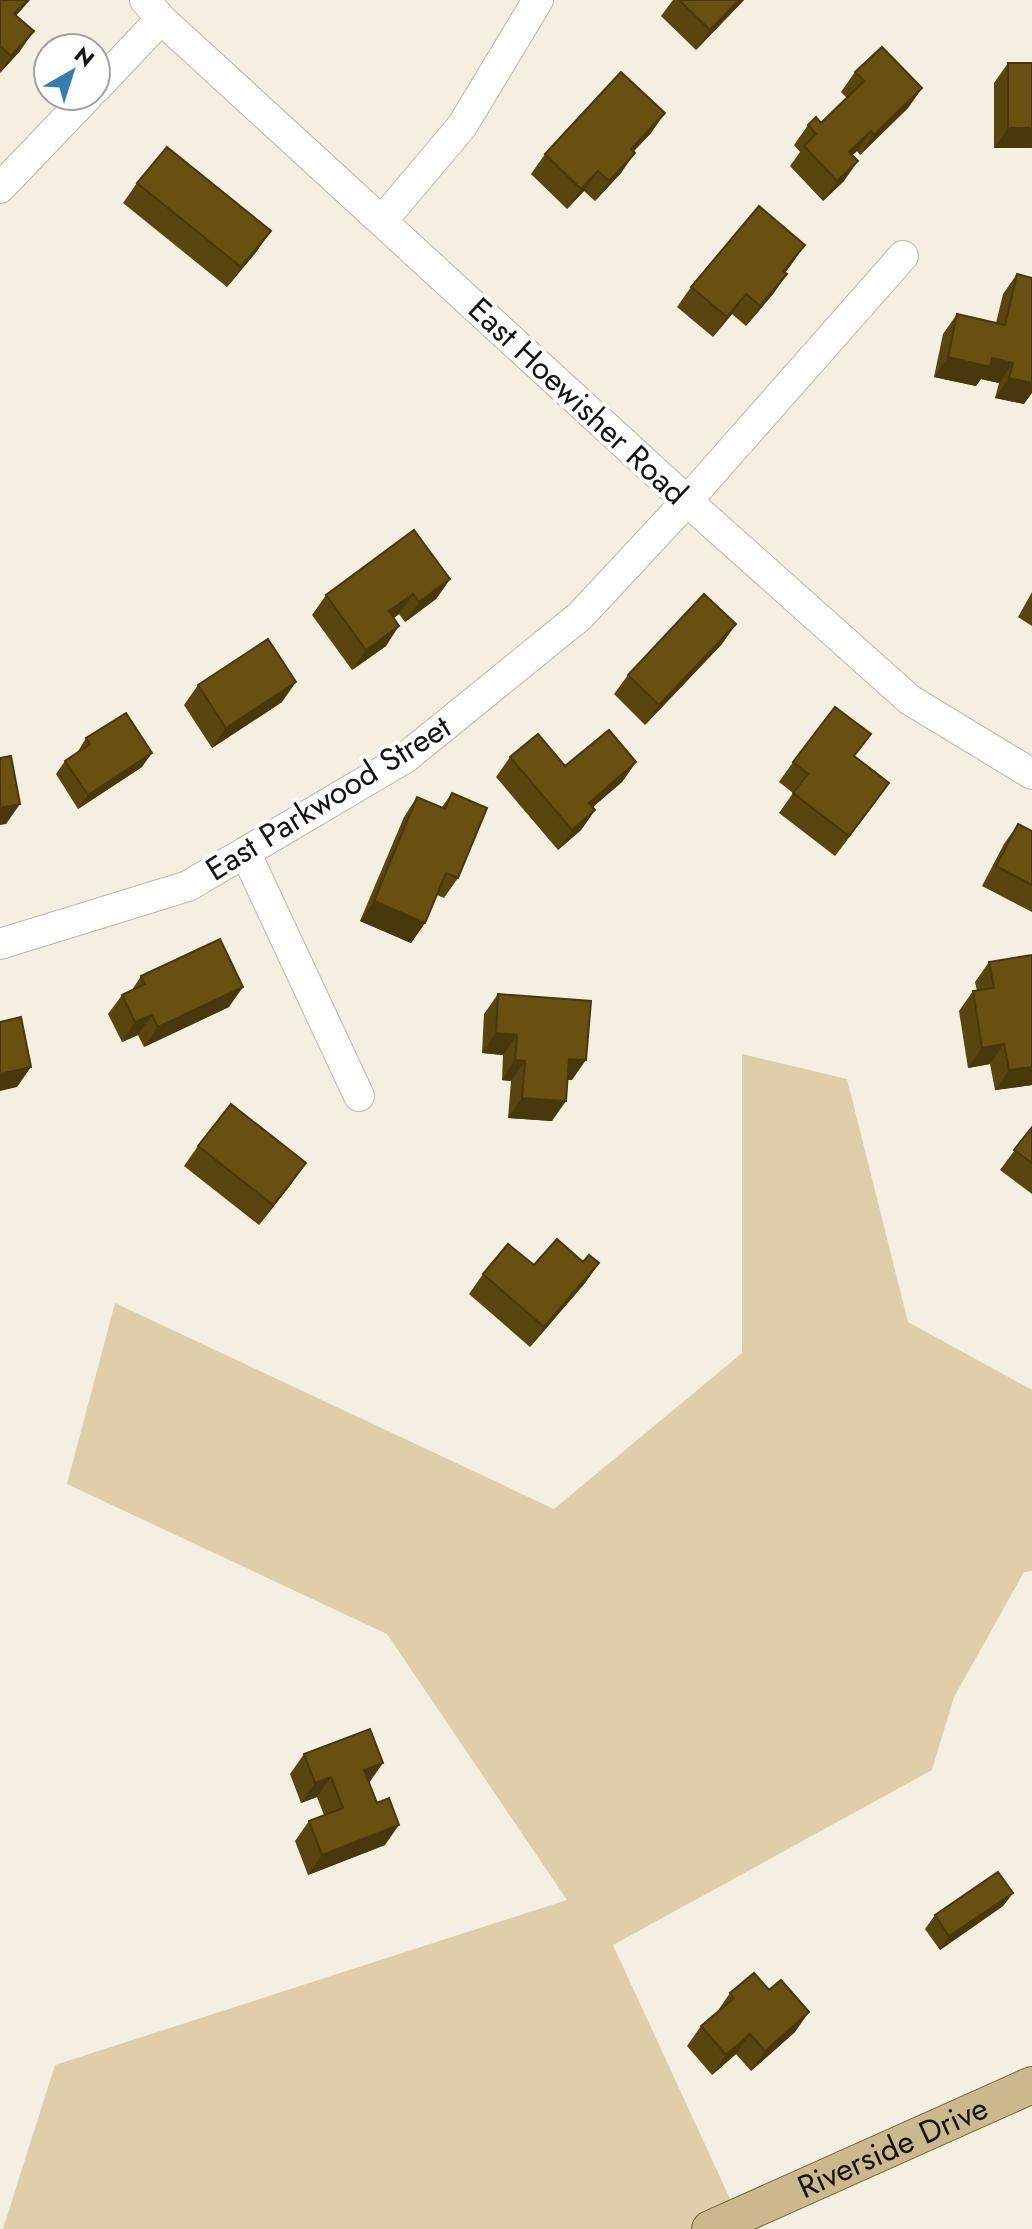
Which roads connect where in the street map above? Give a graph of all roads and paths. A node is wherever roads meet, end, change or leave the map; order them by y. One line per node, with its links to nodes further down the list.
1 (538, 0): 6 (street)
2 (153, 10): 3 (street); 6 (street, East Hoewisher Road)
3 (112, 66)
4 (73, 112): 5 (street)
5 (0, 188)
6 (382, 221): 8 (street, East Hoewisher Road)
7 (903, 256): 8 (street, East Parkwood Street)
8 (687, 501): 9 (street, East Hoewisher Road); 10 (street, East Parkwood Street)
9 (1032, 774)
10 (246, 854): 11 (street, East Parkwood Street); 12 (street)
11 (0, 944)
12 (359, 1096)
13 (1032, 2085): 14 (main road, Riverside Drive)
14 (710, 2229)

